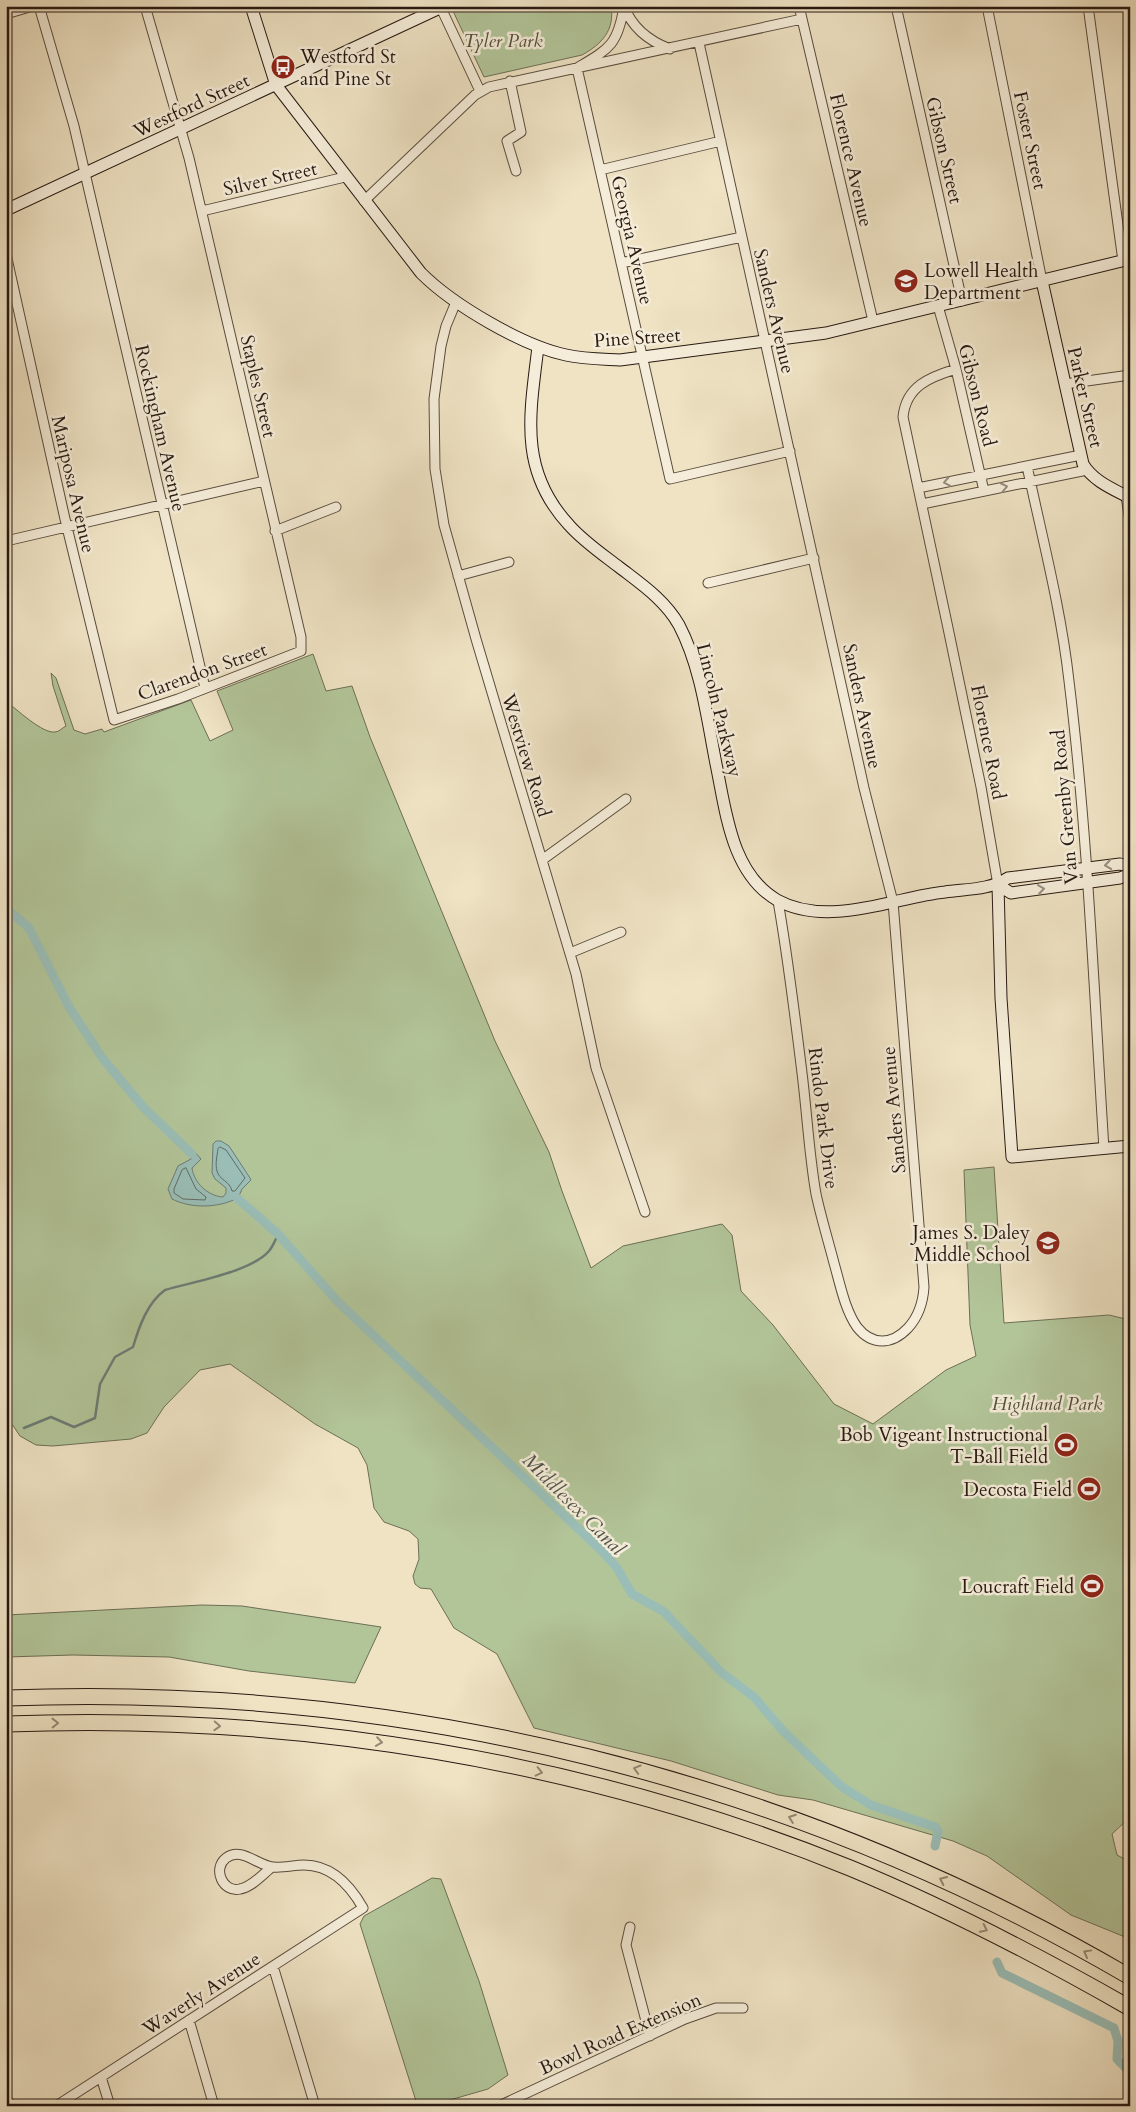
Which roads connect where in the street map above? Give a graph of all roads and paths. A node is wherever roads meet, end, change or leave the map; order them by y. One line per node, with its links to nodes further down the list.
1 (33, 6): 11 (street)
2 (39, 6): 23 (street, Rockingham Avenue)
3 (145, 6): 19 (street, Staples Street)
4 (252, 6): 17 (street, Pine Street)
5 (624, 6): 14 (street); 15 (street)
6 (799, 6): 12 (street, Florence Avenue)
7 (896, 6): 33 (street, Gibson Street)
8 (987, 6): 32 (street, Foster Street)
9 (1088, 6): 30 (street)
10 (442, 7): 17 (street, Westford Street); 18 (street)
11 (6, 14)
12 (802, 20): 13 (street); 36 (street, Florence Avenue)
13 (699, 43): 14 (street); 20 (street, Sanders Avenue)
14 (670, 49): 15 (street)
15 (577, 68): 16 (street); 21 (street, Georgia Avenue)
16 (510, 82): 18 (street); 22 (street)
17 (276, 85): 19 (street, Westford Street); 24 (street, Pine Street)
18 (480, 91): 25 (street)
19 (181, 129): 23 (street, Westford Street); 27 (street, Staples Street)
20 (721, 141): 21 (street); 28 (street, Sanders Avenue)
21 (600, 170): 31 (street, Georgia Avenue)
22 (516, 171)
23 (85, 175): 26 (street, Westford Street); 54 (street, Rockingham Avenue)
24 (345, 177): 25 (street, Pine Street); 27 (street, Silver Street)
25 (364, 201): 34 (street, Pine Street)
26 (6, 210)
27 (202, 211): 48 (street, Staples Street)
28 (742, 237): 31 (street); 37 (street, Sanders Avenue)
29 (6, 254): 57 (street, Mariposa Avenue)
30 (1126, 260): 32 (street, Pine Street)
31 (621, 263): 39 (street, Georgia Avenue)
32 (1042, 281): 33 (street, Pine Street); 42 (street, Parker Street)
33 (962, 301): 35 (street, Pine Street)
34 (456, 302): 38 (street, Pine Street); 62 (street, Westview Road)
35 (938, 306): 36 (street, Pine Street); 40 (street, Gibson Road)
36 (873, 321): 37 (street, Pine Street)
37 (766, 341): 39 (street, Pine Street); 43 (street, Sanders Avenue)
38 (538, 347): 39 (street, Pine Street); 74 (street, Lincoln Parkway)
39 (643, 358): 43 (street, Georgia Avenue)
40 (956, 369): 47 (street, Gibson Road); 50 (street, Florence Road)
41 (1130, 375): 42 (street)
42 (1065, 384): 44 (street, Parker Street)
43 (790, 451): 60 (street, Sanders Avenue)
44 (1081, 456): 45 (street); 46 (street, Parker Street)
45 (1027, 466): 47 (street); 49 (street, Van Greenby Road)
46 (1087, 470): 49 (street); 52 (street, Parker Street)
47 (980, 476): 50 (street, one-way to 50); 51 (street, Gibson Road)
48 (264, 481): 54 (street); 58 (street, Staples Street)
49 (1030, 482): 51 (street, one-way to 49); 70 (street, Van Greenby Road)
50 (918, 488): 53 (street, Florence Road)
51 (984, 491): 53 (street)
52 (1128, 497): 56 (street)
53 (922, 504): 73 (street, Florence Road)
54 (162, 506): 57 (street); 65 (street, Rockingham Avenue)
55 (336, 508): 58 (street)
56 (1130, 522)
57 (67, 528): 59 (street); 66 (street, Mariposa Avenue)
58 (275, 531): 64 (street, Staples Street)
59 (6, 541)
60 (814, 558): 63 (street); 75 (street, Sanders Avenue)
61 (509, 562): 62 (street)
62 (458, 576): 68 (street, Westview Road)
63 (708, 583)
64 (301, 651): 65 (street, Clarendon Street)
65 (205, 688): 66 (street, Clarendon Street)
66 (114, 720)
67 (626, 799): 68 (street)
68 (542, 860): 77 (street, Westview Road)
69 (1130, 866): 70 (street, Lincoln Parkway, one-way to 70)
70 (1085, 868): 72 (street, Van Greenby Road); 73 (street, Lincoln Parkway)
71 (1130, 874): 72 (street, Lincoln Parkway)
72 (1086, 882): 73 (street, Lincoln Parkway, one-way to 72); 79 (street, Van Greenby Road)
73 (998, 885): 75 (street, Lincoln Parkway); 79 (street, Florence Road)
74 (778, 901): 75 (street, Lincoln Parkway); 81 (street, Rindo Park Drive)
75 (893, 902): 81 (street, Sanders Avenue)
76 (621, 932): 77 (street)
77 (570, 953): 80 (street, Westview Road)
78 (1130, 1146): 79 (street)
79 (1104, 1148)
80 (645, 1212)
81 (862, 1332)
82 (6, 1698): 88 (highway, one-way to 82)
83 (6, 1724): 86 (highway, one-way to 86)
84 (272, 1867): 84 (street); 87 (street, Waverly Avenue)
85 (630, 1927): 93 (street)
86 (1051, 1963): 90 (highway); 91 (highway)
87 (273, 1966): 92 (street, Waverly Avenue); 101 (street)
88 (1130, 1977)
89 (743, 2008): 93 (street, Bowl Road Extension)
90 (1130, 2008)
91 (1130, 2018)
92 (189, 2020): 94 (street, Waverly Avenue); 100 (street)
93 (650, 2036): 96 (street, Bowl Road Extension)
94 (101, 2077): 98 (street, Waverly Avenue); 99 (street)
95 (6, 2100): 97 (street)
96 (514, 2103): 102 (street, Bowl Road Extension)
97 (10, 2106)
98 (56, 2106)
99 (110, 2106)
100 (214, 2106)
101 (315, 2106)
102 (499, 2106)

